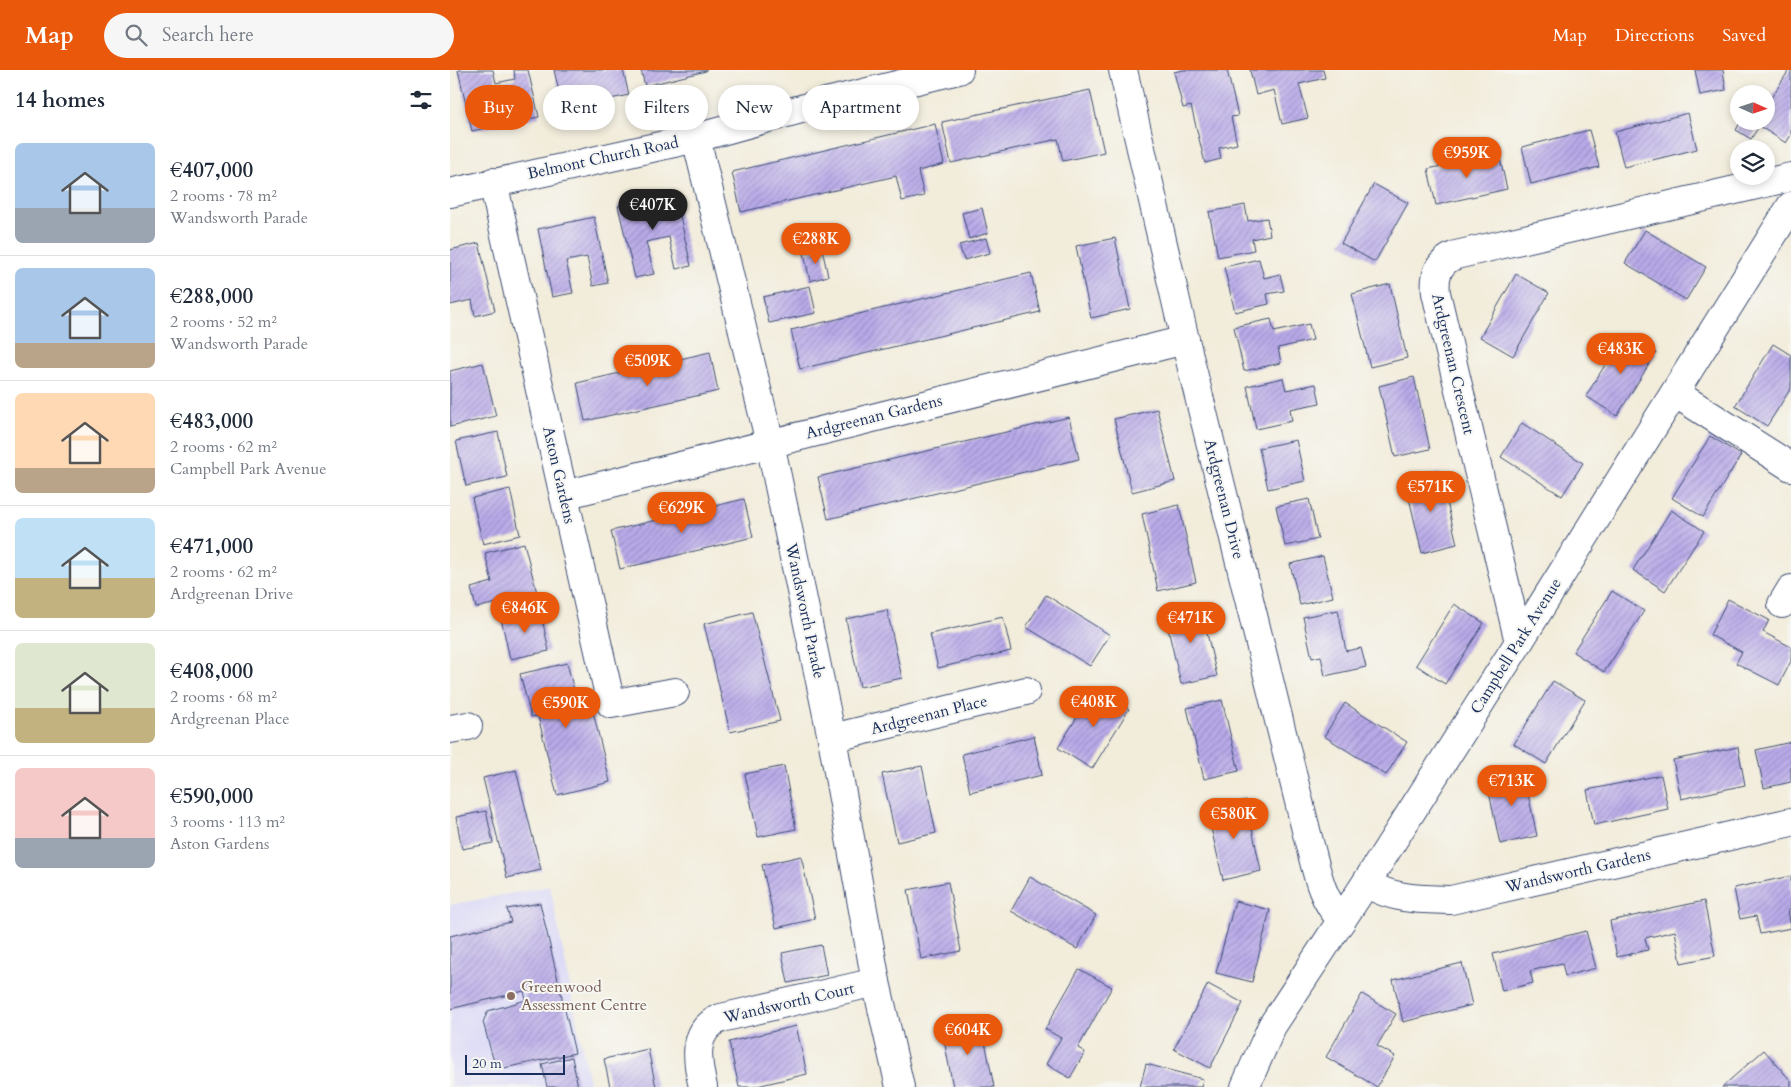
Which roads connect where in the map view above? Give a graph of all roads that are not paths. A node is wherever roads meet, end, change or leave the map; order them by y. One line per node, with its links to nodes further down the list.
1 (959, 70): 3 (street, Belmont Church Road)
2 (1123, 70): 8 (street, Ardgreenan Drive)
3 (696, 138): 5 (street, Belmont Church Road); 10 (street, Wandsworth Parade)
4 (1791, 178): 13 (street, Ardgreenan Crescent)
5 (493, 182): 6 (street, Belmont Church Road); 12 (street, Aston Gardens)
6 (450, 192)
7 (1791, 206): 9 (street, Campbell Park Avenue)
8 (1185, 340): 10 (street, Ardgreenan Gardens); 19 (street, Ardgreenan Drive)
9 (1675, 393): 11 (street); 13 (street, Campbell Park Avenue)
10 (770, 443): 12 (street, Ardgreenan Gardens); 16 (street, Wandsworth Parade)
11 (1791, 467)
12 (564, 495): 15 (street, Aston Gardens)
13 (1519, 642): 18 (street, Campbell Park Avenue)
14 (1026, 691): 16 (street, Ardgreenan Place)
15 (675, 692)
16 (832, 738): 20 (street, Wandsworth Parade)
17 (1791, 822): 18 (street, Wandsworth Gardens)
18 (1366, 883): 19 (street, Campbell Park Avenue)
19 (1342, 920): 23 (street, Campbell Park Avenue)
20 (876, 982): 21 (street, Wandsworth Court); 22 (street, Wandsworth Parade)
21 (703, 1087)
22 (900, 1087)
23 (1245, 1087)

